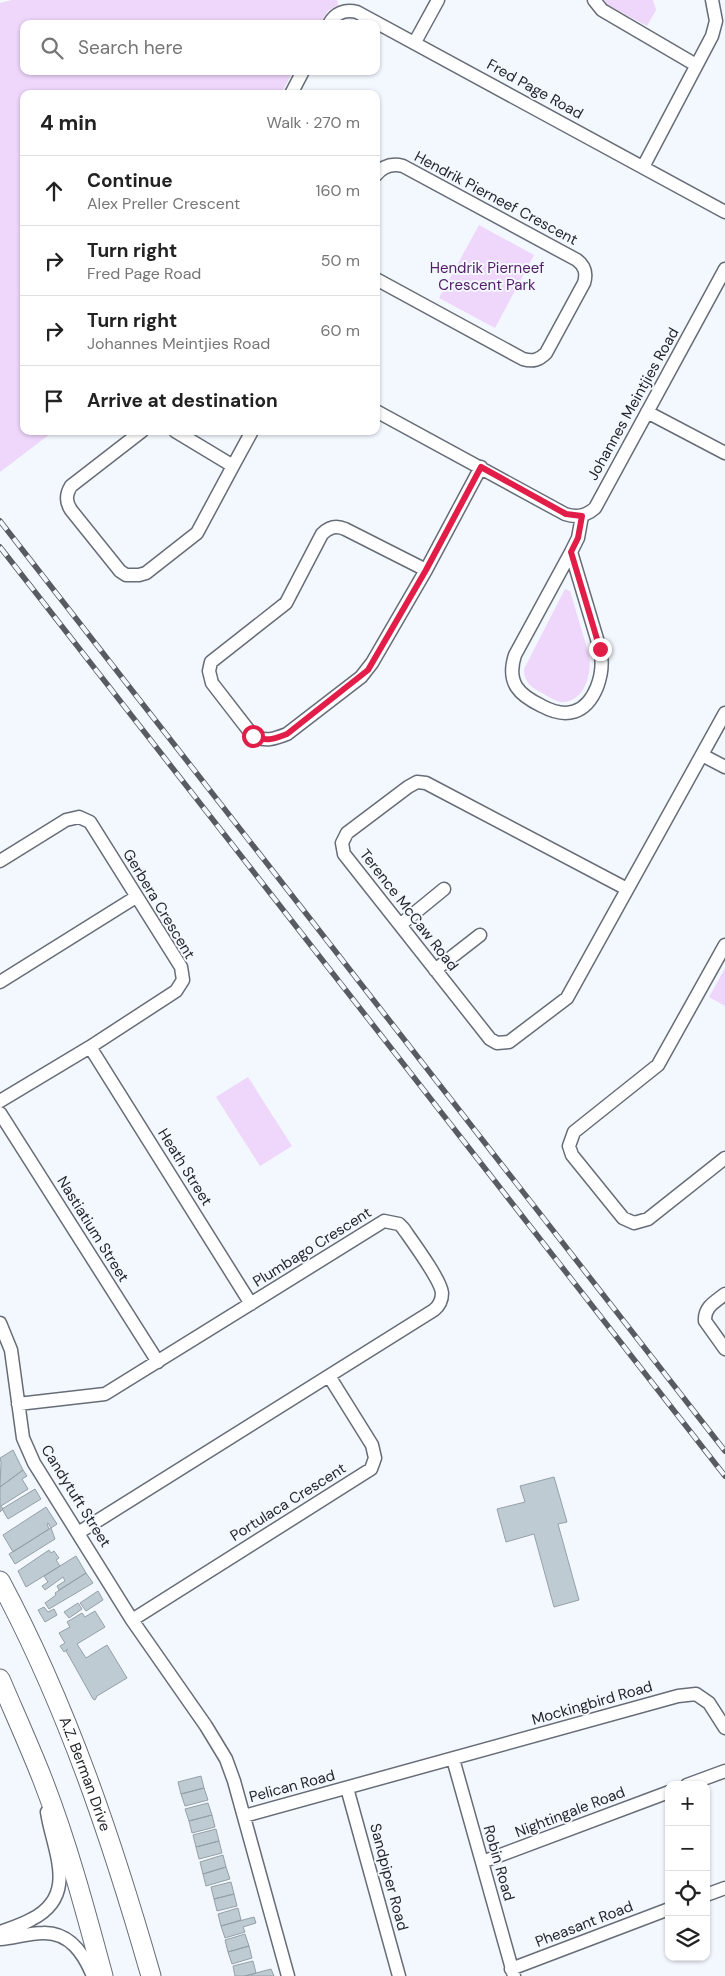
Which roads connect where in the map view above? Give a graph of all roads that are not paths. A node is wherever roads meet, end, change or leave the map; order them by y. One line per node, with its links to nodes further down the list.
1 (438, 0): 7 (street)
2 (594, 0): 8 (street)
3 (712, 0): 8 (street)
4 (333, 20): 5 (street, Fred Page Road)
5 (372, 20)
6 (380, 24): 7 (street, Fred Page Road)
7 (415, 42): 11 (street, Fred Page Road)
8 (696, 65): 11 (street)
9 (301, 75): 10 (street)
10 (293, 90)
11 (642, 167): 13 (street, Fred Page Road)
12 (380, 172): 15 (street, Hendrik Pierneef Crescent)
13 (725, 212)
14 (725, 269): 16 (street, Johannes Meintjies Road)
15 (380, 281)
16 (647, 412): 21 (street); 24 (street, Johannes Meintjies Road)
17 (380, 413): 23 (street)
18 (137, 435): 22 (street)
19 (182, 435): 22 (street)
20 (250, 435): 22 (street)
21 (725, 453)
22 (233, 466)
23 (481, 467): 24 (street); 26 (street)
24 (582, 516): 25 (street)
25 (571, 552): 25 (street)
26 (426, 570): 26 (street)
27 (725, 713): 28 (street, Terence McCaw Road)
28 (702, 755): 29 (street); 32 (street, Terence McCaw Road)
29 (725, 767)
30 (0, 861): 33 (street, Gerbera Crescent)
31 (444, 889): 34 (street)
32 (627, 889): 34 (street, Terence McCaw Road); 37 (street, Terence McCaw Road)
33 (136, 897): 38 (street); 39 (street, Gerbera Crescent)
34 (400, 925): 37 (street, Terence McCaw Road)
35 (480, 935): 37 (street)
36 (725, 945): 42 (street)
37 (435, 970)
38 (0, 982)
39 (90, 1047): 40 (street, Gerbera Crescent); 44 (street, Heath Street)
40 (0, 1101)
41 (0, 1113): 47 (street, Nastiatium Street)
42 (725, 1158)
43 (725, 1294): 46 (street)
44 (251, 1304): 47 (street, Plumbago Crescent); 48 (street, Plumbago Crescent)
45 (0, 1323): 49 (street, Candytuft Street)
46 (725, 1348)
47 (158, 1362): 49 (street, Plumbago Crescent)
48 (328, 1376): 50 (street, Plumbago Crescent); 52 (street, Portulaca Crescent)
49 (18, 1404): 50 (street, Candytuft Street)
50 (78, 1533): 52 (street, Candytuft Street)
51 (0, 1581): 71 (main road, A.Z. Berman Drive)
52 (132, 1620): 61 (street, Pelican Road)
53 (0, 1679): 57 (main road)
54 (725, 1728): 55 (street, Mockingbird Road)
55 (453, 1759): 59 (street, Pelican Road); 62 (street, Robin Road)
56 (725, 1770): 58 (street)
57 (42, 1779): 66 (street); 70 (main road)
58 (697, 1781)
59 (347, 1788): 61 (street, Pelican Road); 73 (street, Sandpiper Road)
60 (665, 1793): 62 (street, Nightingale Road)
61 (244, 1816): 72 (street)
62 (482, 1862): 68 (street, Robin Road)
63 (725, 1888): 64 (street)
64 (710, 1894)
65 (665, 1911): 68 (street, Pheasant Road)
66 (0, 1932)
67 (0, 1938): 69 (street)
68 (512, 1972)
69 (92, 1976)
70 (103, 1976)
71 (150, 1976)
72 (288, 1976)
73 (399, 1976)

